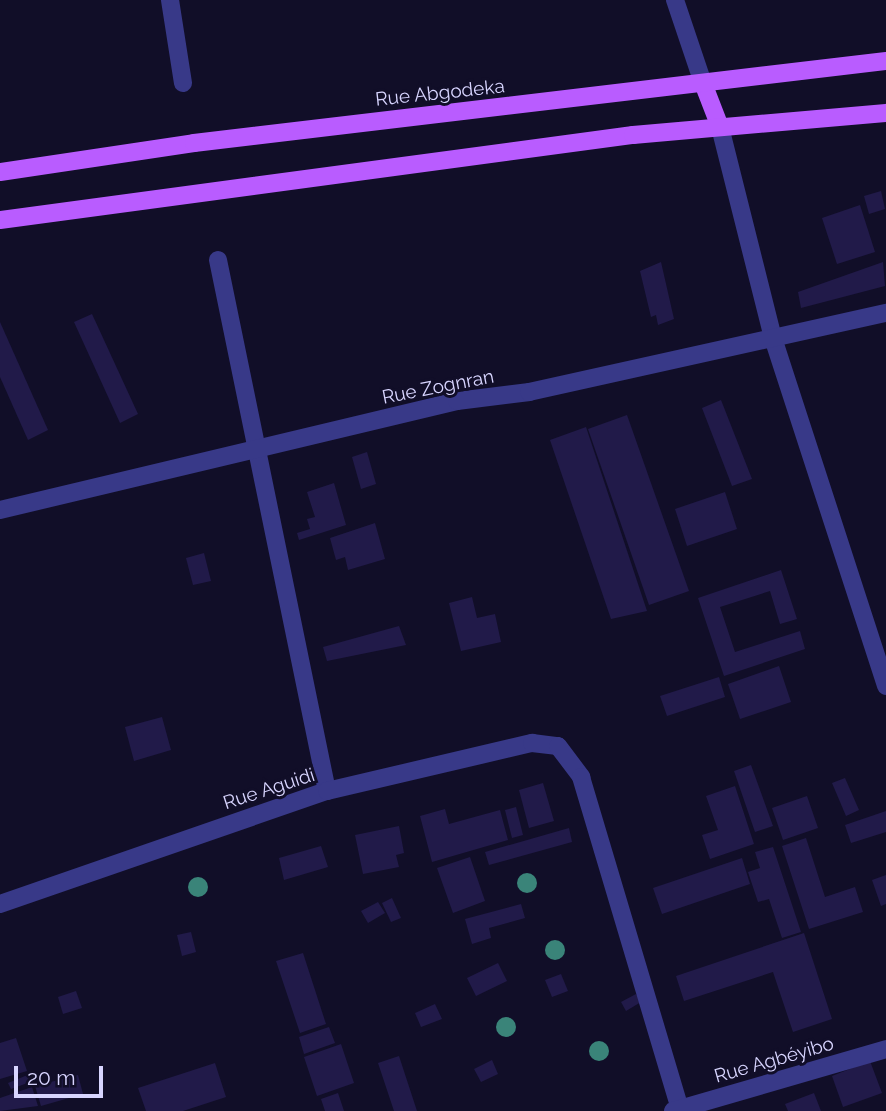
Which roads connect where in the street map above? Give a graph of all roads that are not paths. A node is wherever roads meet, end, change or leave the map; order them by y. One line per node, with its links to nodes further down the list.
1 (170, 0): 4 (street)
2 (674, 0): 5 (street)
3 (886, 61): 5 (main road, Rue Abgodeka)
4 (183, 83)
5 (703, 83): 7 (main road); 8 (main road, Rue Abgodeka)
6 (886, 113): 7 (main road)
7 (720, 127): 9 (main road); 12 (street)
8 (0, 172)
9 (0, 220)
10 (218, 260): 13 (street)
11 (886, 313): 12 (street, Rue Zognran)
12 (773, 338): 13 (street, Rue Zognran); 15 (street)
13 (260, 450): 14 (street, Rue Zognran); 16 (street)
14 (0, 510)
15 (886, 686)
16 (327, 791): 17 (street, Rue Aguidi); 19 (street, Rue Aguidi)
17 (0, 904)
18 (886, 1049): 19 (street, Rue Agbéyibo)
19 (677, 1110)

